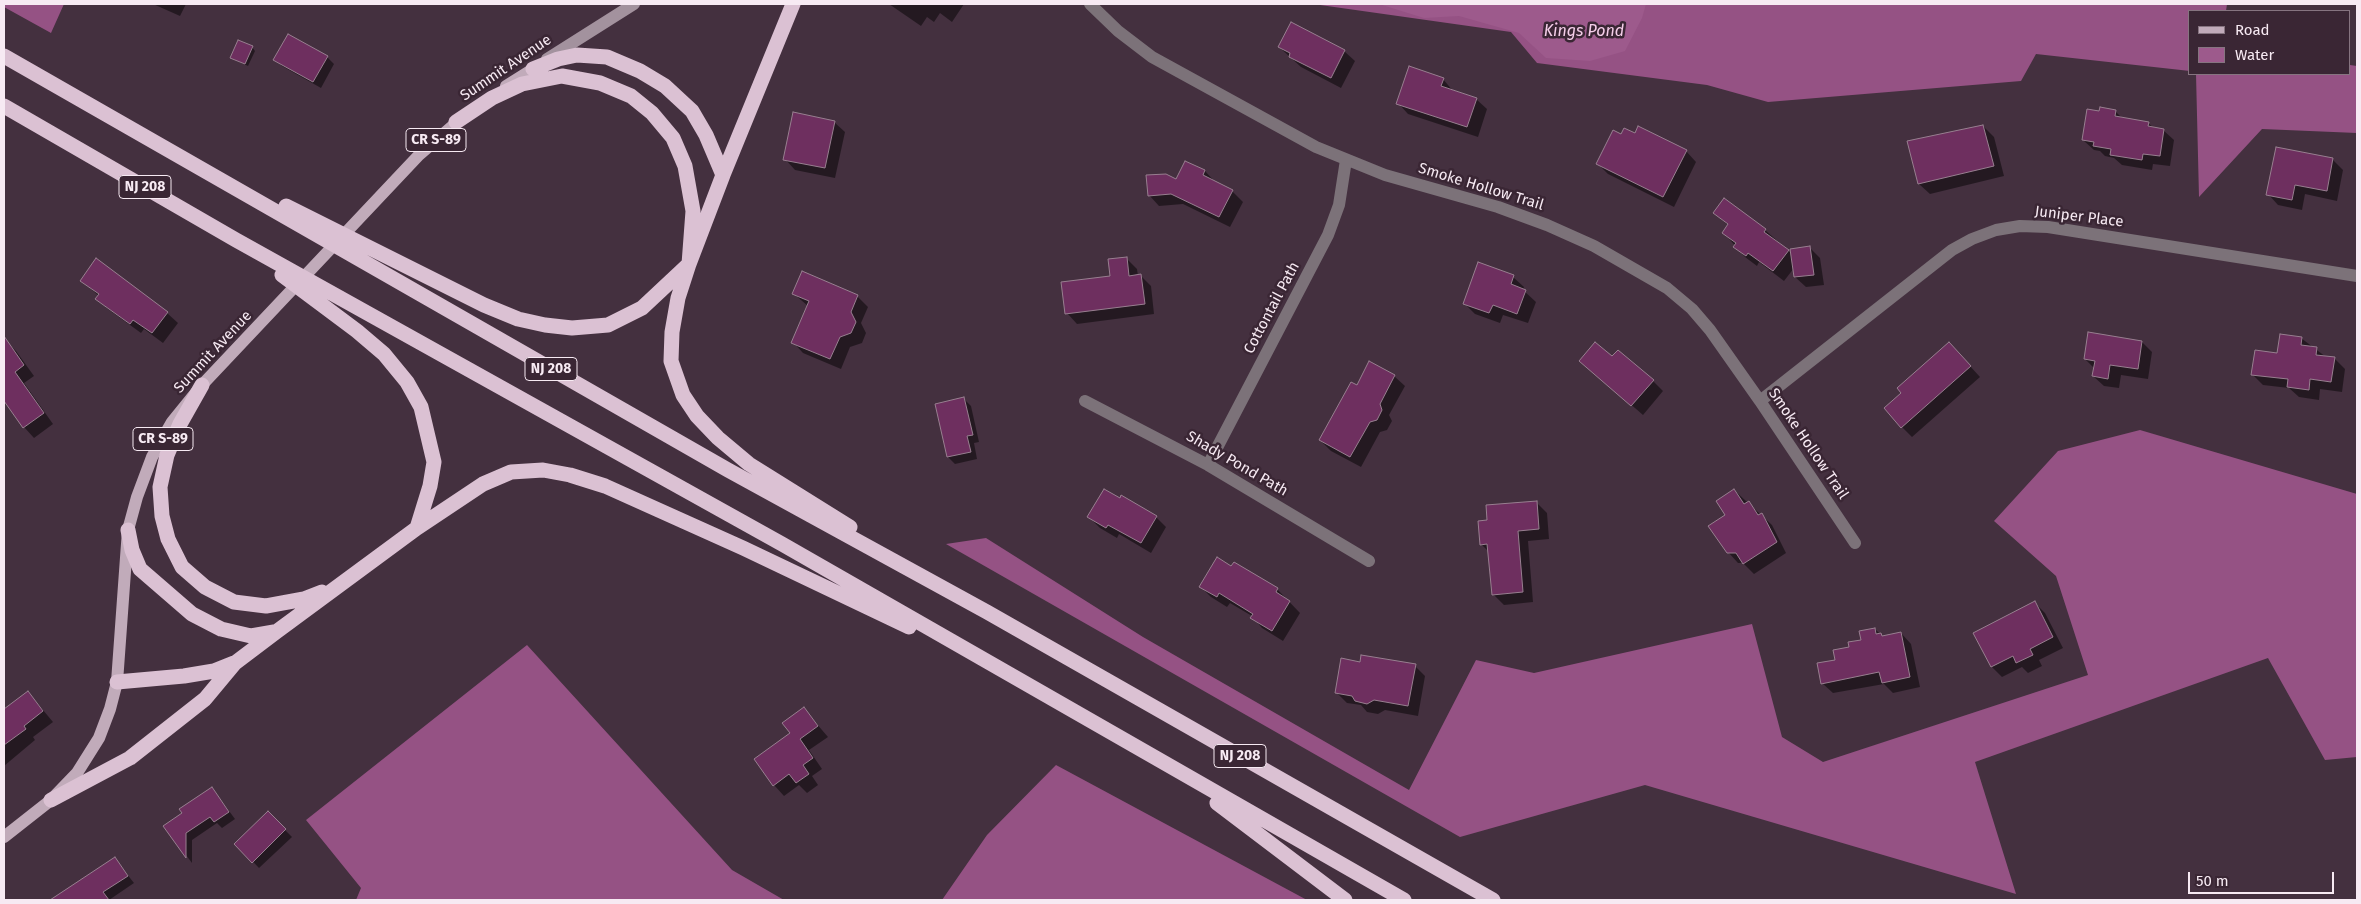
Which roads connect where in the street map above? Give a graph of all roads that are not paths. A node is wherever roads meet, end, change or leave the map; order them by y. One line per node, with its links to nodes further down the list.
1 (634, 4): 5 (street, Summit Avenue / CR S-89)
2 (793, 4): 10 (highway)
3 (1090, 4): 9 (street, Smoke Hollow Trail)
4 (4, 56): 7 (highway, NJ 208)
5 (533, 69): 8 (main road, Summit Avenue / CR S-89); 10 (highway)
6 (4, 106): 11 (highway, NJ 208)
7 (118, 121): 12 (highway); 23 (highway, NJ 208)
8 (456, 122): 12 (highway); 14 (main road, Summit Avenue / CR S-89)
9 (1346, 160): 16 (street, Smoke Hollow Trail); 17 (street, Cottontail Path)
10 (723, 175): 12 (highway)
11 (236, 240): 18 (highway); 26 (highway, NJ 208)
12 (690, 264): 23 (highway)
13 (2357, 276): 16 (street, Juniper Place)
14 (202, 385): 19 (main road, Summit Avenue / CR S-89); 22 (highway)
15 (1085, 401): 17 (street, Shady Pond Path)
16 (1760, 401): 20 (street, Smoke Hollow Trail)
17 (1208, 465): 21 (street, Shady Pond Path)
18 (417, 528): 22 (highway); 26 (highway)
19 (128, 530): 24 (highway); 27 (main road, Summit Avenue / CR S-89)
20 (1855, 543)
21 (1369, 561)
22 (340, 585): 24 (highway)
23 (987, 612): 33 (highway, NJ 208)
24 (276, 632): 25 (highway)
25 (235, 663): 27 (highway); 29 (highway)
26 (1016, 678): 28 (highway, NJ 208)
27 (117, 682): 29 (main road, Summit Avenue / CR S-89)
28 (1158, 760): 31 (highway); 32 (highway, NJ 208)
29 (51, 800): 30 (main road, Summit Avenue / CR S-89)
30 (4, 837)
31 (1345, 900)
32 (1404, 900)
33 (1493, 900)

